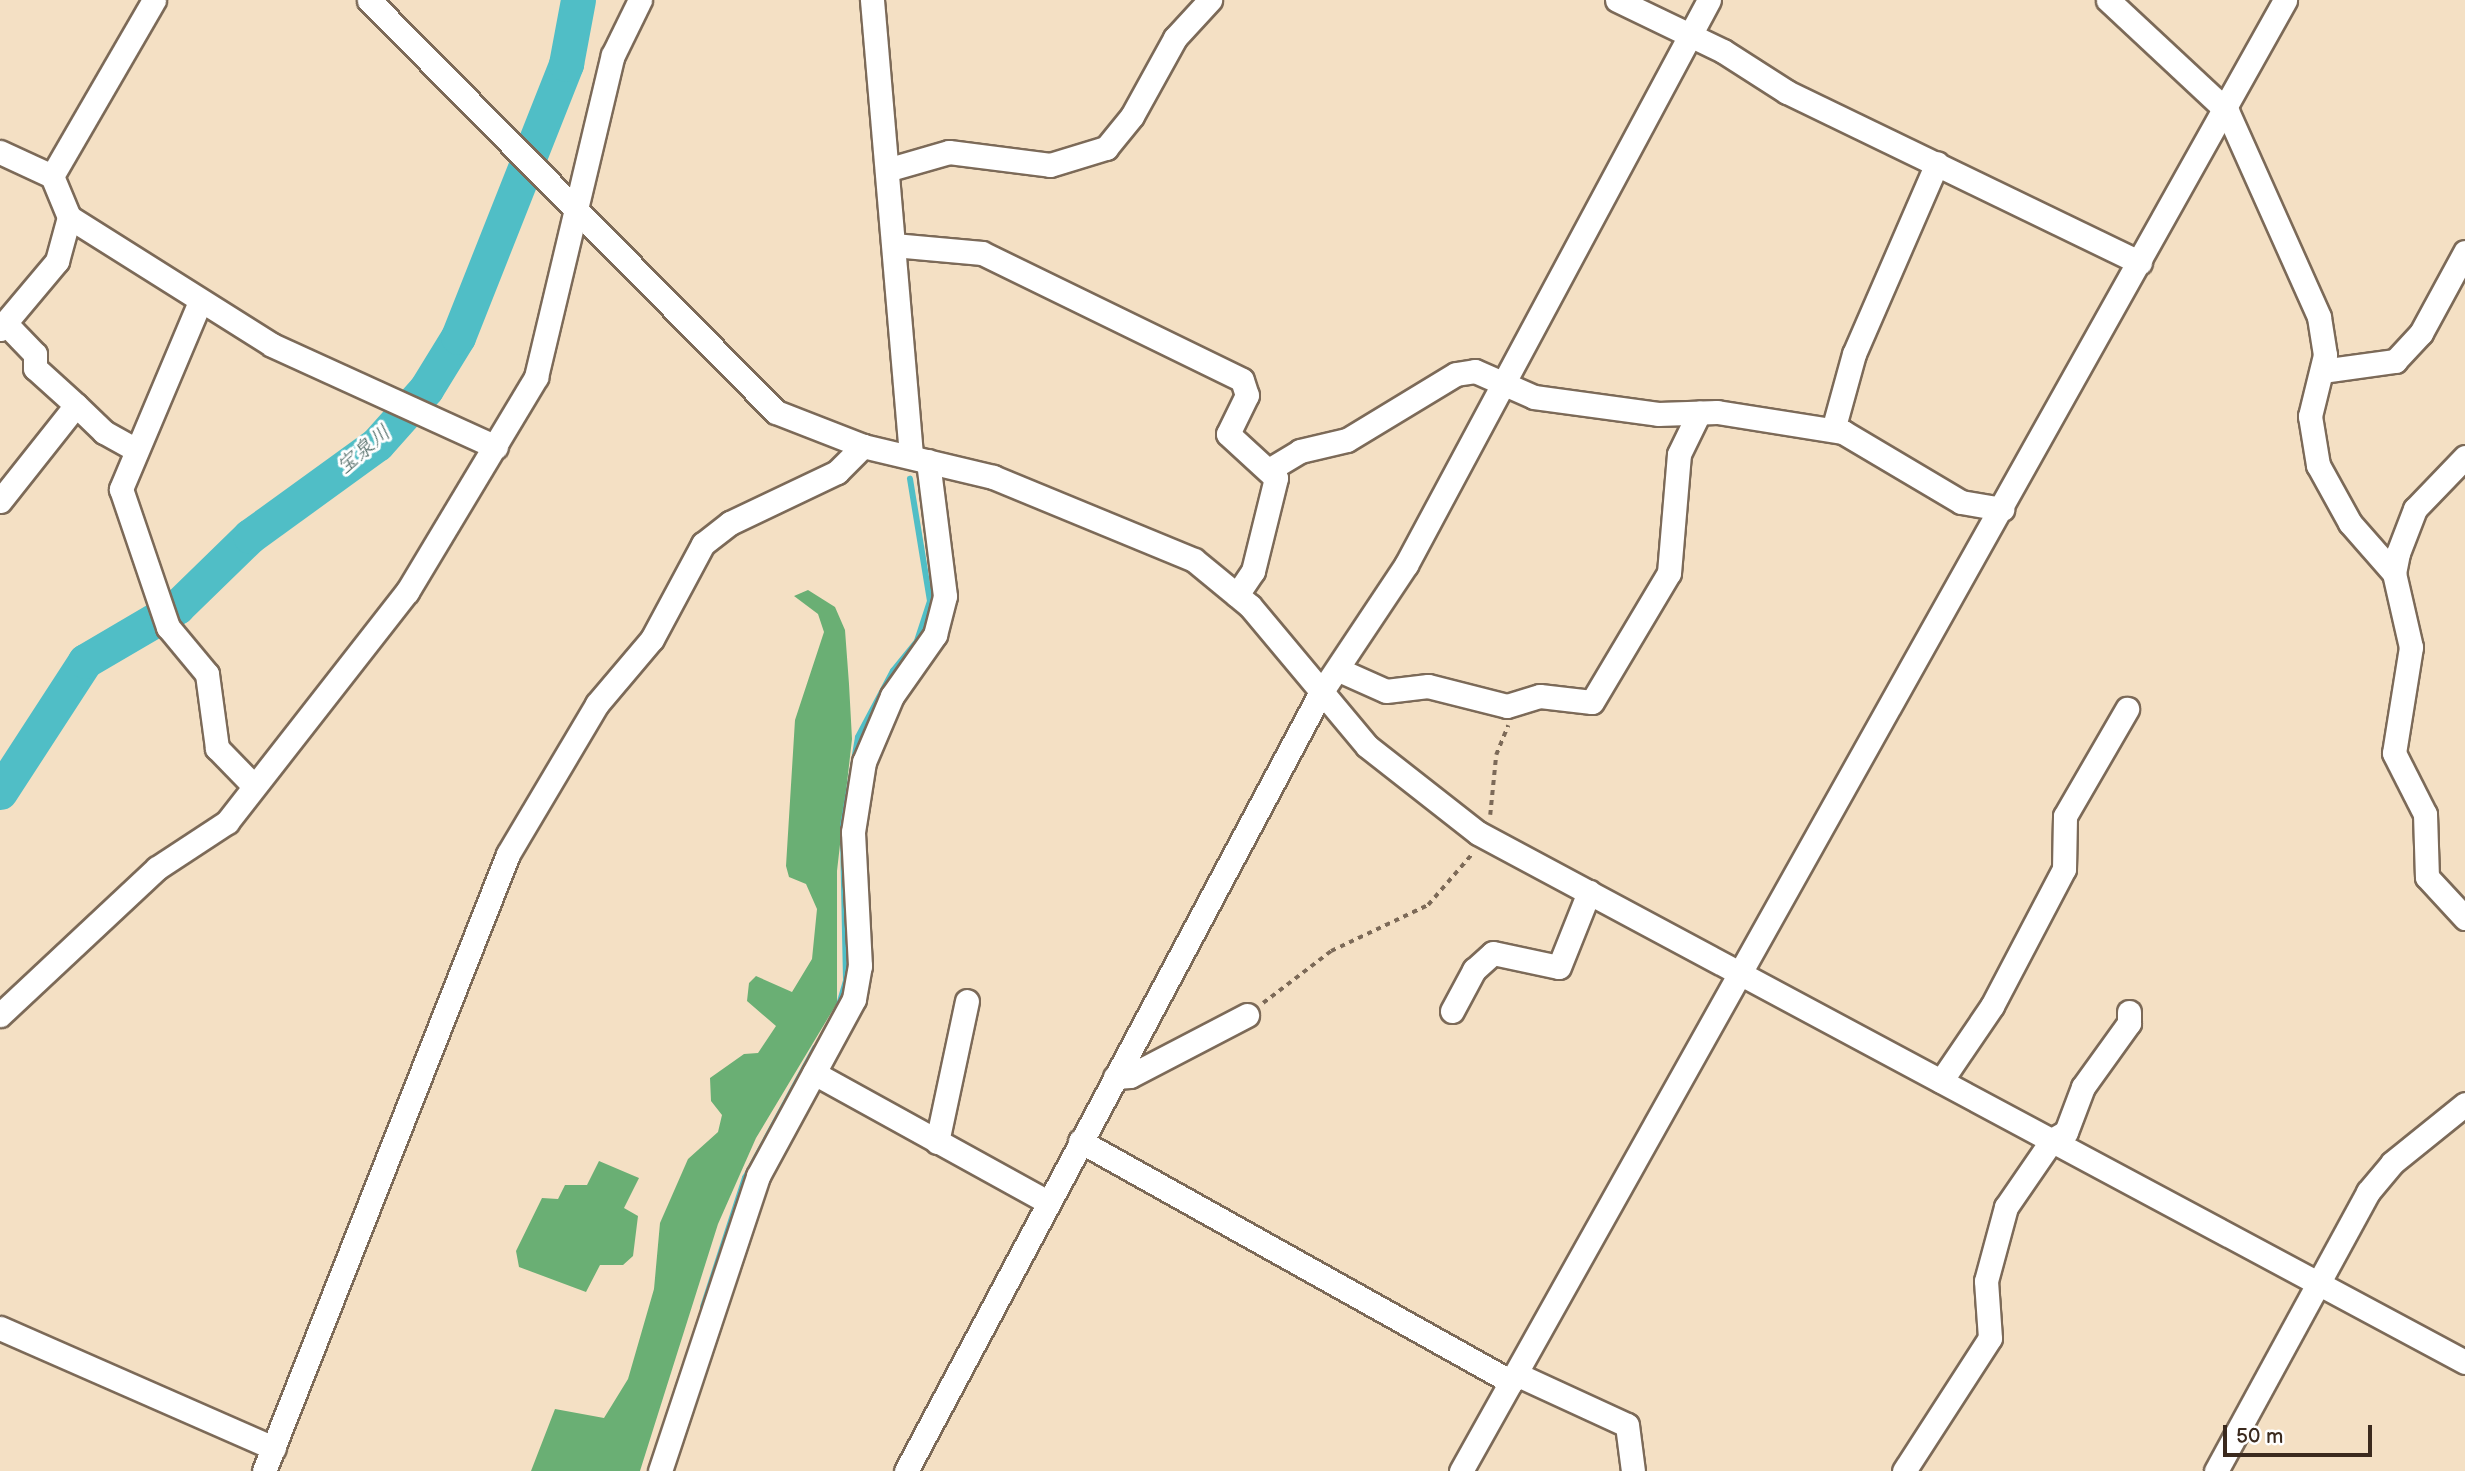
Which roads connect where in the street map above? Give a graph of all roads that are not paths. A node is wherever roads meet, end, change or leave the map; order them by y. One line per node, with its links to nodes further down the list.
1 (154, 0): 15 (street)
2 (369, 0): 16 (street)
3 (640, 0): 16 (street)
4 (872, 0): 14 (street)
5 (1210, 0): 14 (street)
6 (1616, 0): 10 (street)
7 (1709, 0): 10 (street)
8 (2108, 0): 11 (street)
9 (2285, 0): 11 (street)
10 (1691, 36): 13 (street); 24 (street)
11 (2227, 111): 20 (street); 23 (street)
12 (0, 152): 15 (street)
13 (1937, 163): 20 (street); 27 (street)
14 (890, 169): 18 (street)
15 (52, 176): 17 (street)
16 (575, 211): 28 (street); 29 (street)
17 (69, 217): 21 (street); 22 (street)
18 (894, 245): 32 (street); 33 (street)
19 (2465, 252): 23 (street)
20 (2140, 263): 35 (street)
21 (199, 304): 29 (street); 30 (street)
22 (3, 326): 25 (street)
23 (2322, 371): 36 (street)
24 (1504, 384): 26 (street); 33 (street); 38 (street)
25 (76, 405): 30 (street); 34 (street)
26 (1699, 413): 27 (street); 38 (street)
27 (1833, 430): 35 (street)
28 (863, 446): 32 (street); 62 (street)
29 (496, 447): 41 (street)
30 (136, 450): 41 (street)
31 (2465, 457): 36 (street)
32 (919, 458): 37 (street); 50 (street)
33 (1272, 468): 37 (street)
34 (0, 501)
35 (2002, 509): 44 (street)
36 (2394, 573): 43 (street)
37 (1237, 595): 39 (street)
38 (1339, 670): 39 (street)
39 (1321, 694): 42 (street); 51 (street)
40 (2127, 709): 52 (street)
41 (253, 785): 48 (street)
42 (1589, 892): 44 (street); 46 (street)
43 (2465, 918)
44 (1741, 973): 52 (street); 61 (street)
45 (967, 1001): 56 (street)
46 (1452, 1011)
47 (2129, 1012): 54 (street)
48 (0, 1014)
49 (1247, 1015): 51 (street)
50 (814, 1073): 56 (street); 64 (street)
51 (1115, 1077): 55 (street)
52 (1941, 1081): 54 (street)
53 (2465, 1104): 58 (street)
54 (2052, 1140): 58 (street); 68 (street)
55 (1080, 1141): 57 (street); 61 (street)
56 (937, 1142): 57 (street)
57 (1048, 1202): 65 (street)
58 (2317, 1284): 60 (street); 69 (street)
59 (0, 1328): 62 (street)
60 (2465, 1362)
61 (1513, 1378): 66 (street); 67 (street)
62 (274, 1448): 63 (street)
63 (264, 1471)
64 (660, 1471)
65 (906, 1471)
66 (1461, 1471)
67 (1633, 1471)
68 (1904, 1471)
69 (2216, 1471)

